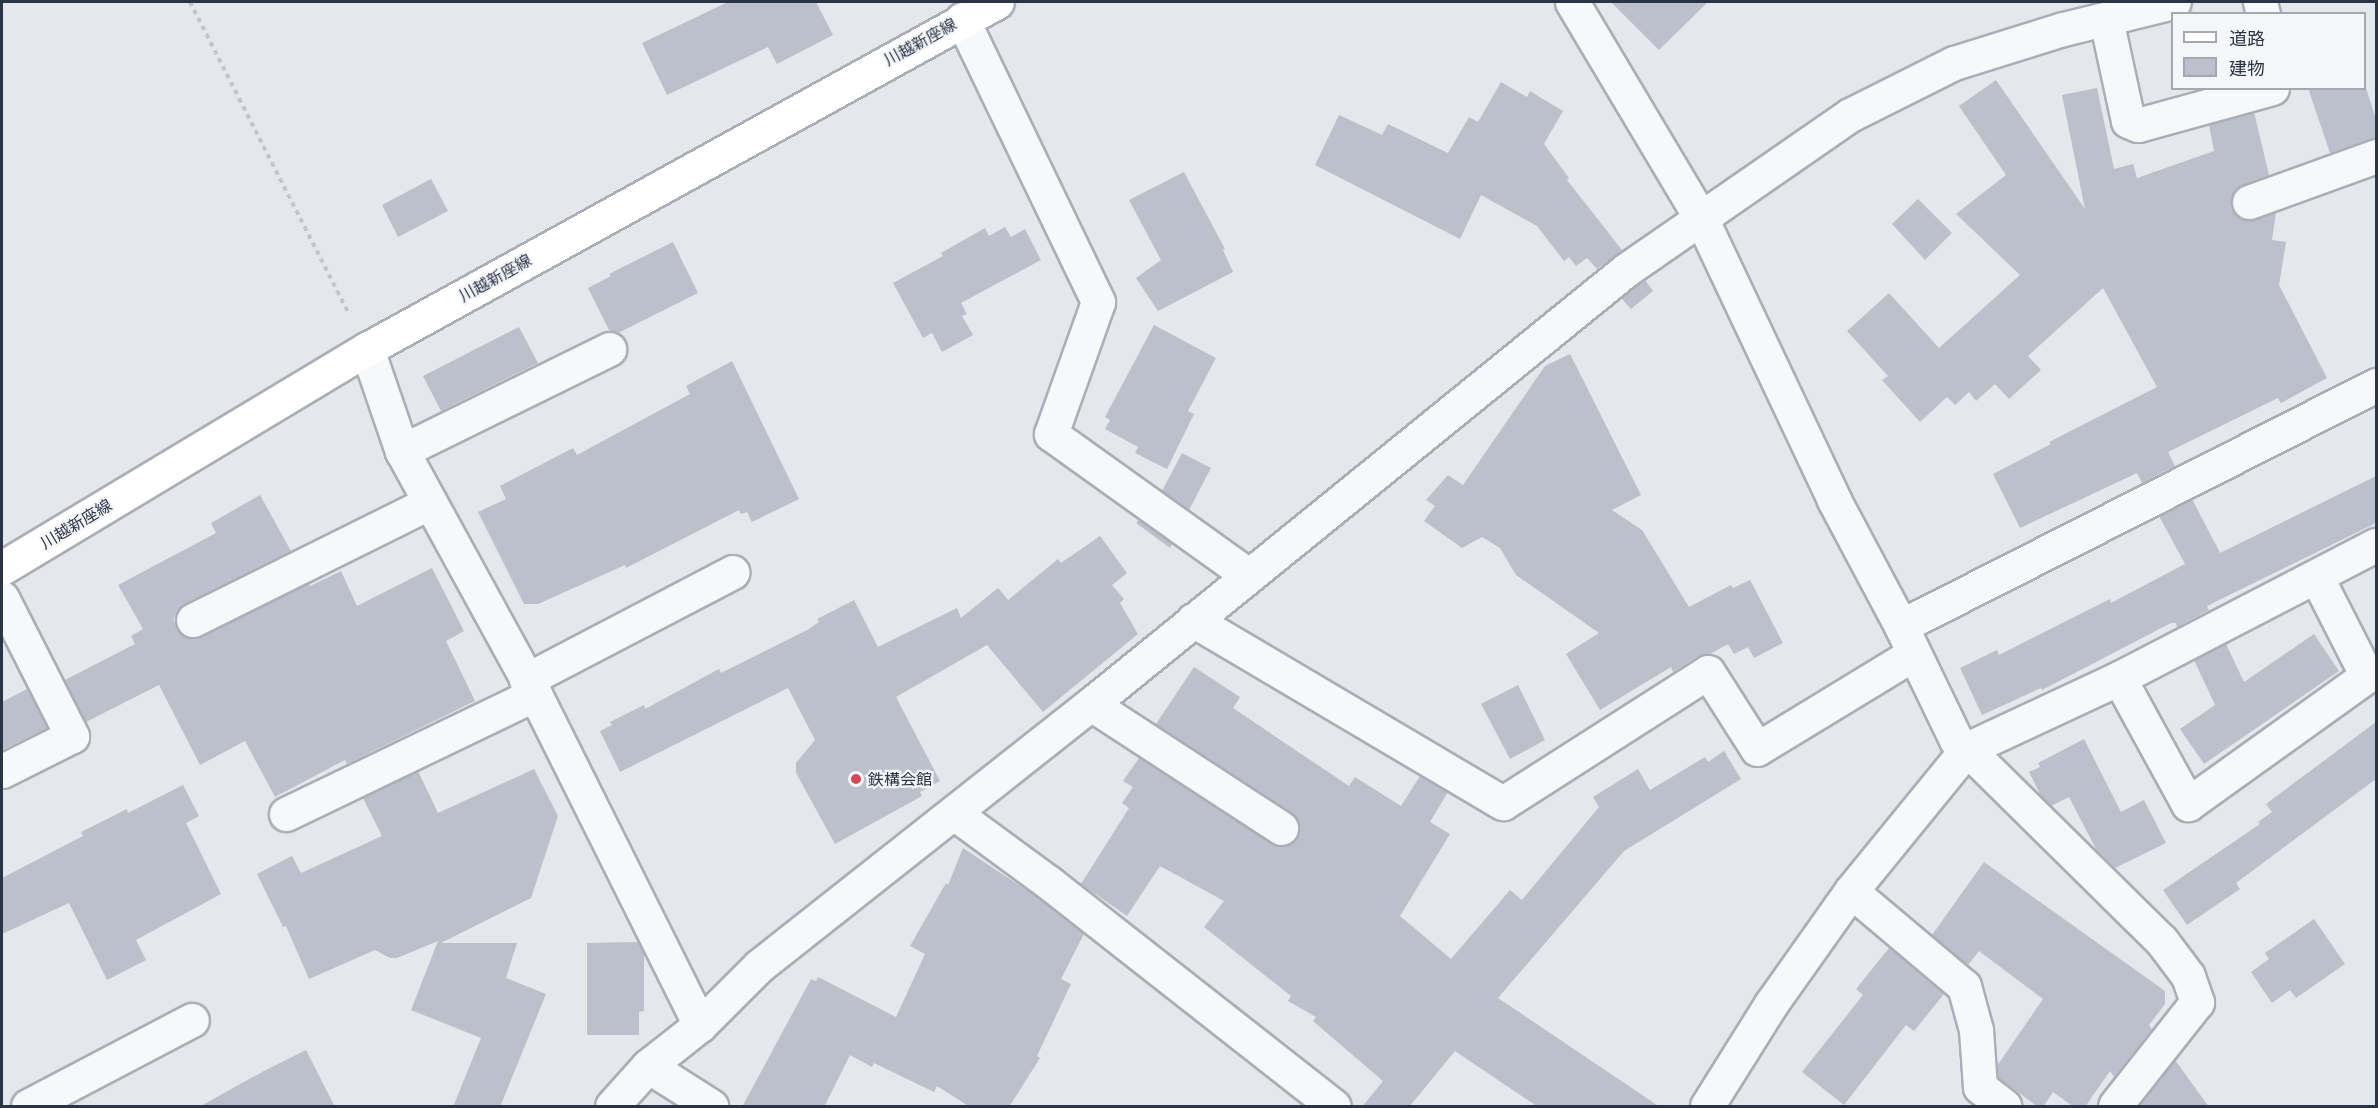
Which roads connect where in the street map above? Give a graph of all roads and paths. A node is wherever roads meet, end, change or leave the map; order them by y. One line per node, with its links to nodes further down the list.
1 (190, 2): 12 (path)
2 (997, 2): 6 (main road, 川越新座線)
3 (1572, 2): 11 (street)
4 (2174, 2): 7 (street)
5 (2059, 15): 7 (street); 11 (street)
6 (962, 19): 12 (main road, 川越新座線); 20 (street)
7 (2106, 19): 8 (street)
8 (2265, 90)
9 (2376, 156): 10 (street)
10 (2249, 202)
11 (1701, 218): 20 (street); 25 (street)
12 (367, 349): 15 (street); 18 (main road, 川越新座線)
13 (609, 349): 15 (street)
14 (2376, 385): 25 (street)
15 (402, 451): 16 (street)
16 (429, 503): 23 (street); 27 (street)
17 (2376, 544): 21 (street)
18 (2, 568)
19 (733, 572): 27 (street)
20 (1248, 575): 24 (street)
21 (2316, 576): 26 (street); 26 (street)
22 (2, 598): 30 (street)
23 (193, 620)
24 (1193, 620): 25 (street); 28 (street)
25 (1907, 640): 29 (street)
26 (2119, 678): 29 (street)
27 (530, 687): 32 (street); 36 (street)
28 (1091, 704): 31 (street); 33 (street)
29 (1967, 749): 34 (street); 44 (street)
30 (2, 771)
31 (954, 813): 36 (street); 41 (street)
32 (286, 814)
33 (1281, 828)
34 (1851, 891): 42 (street); 43 (street)
35 (192, 1020): 38 (street)
36 (700, 1025): 37 (street)
37 (648, 1066): 39 (street); 40 (street)
38 (28, 1107)
39 (612, 1107)
40 (711, 1107)
41 (1335, 1107)
42 (1707, 1107)
43 (2004, 1107)
44 (2115, 1107)

